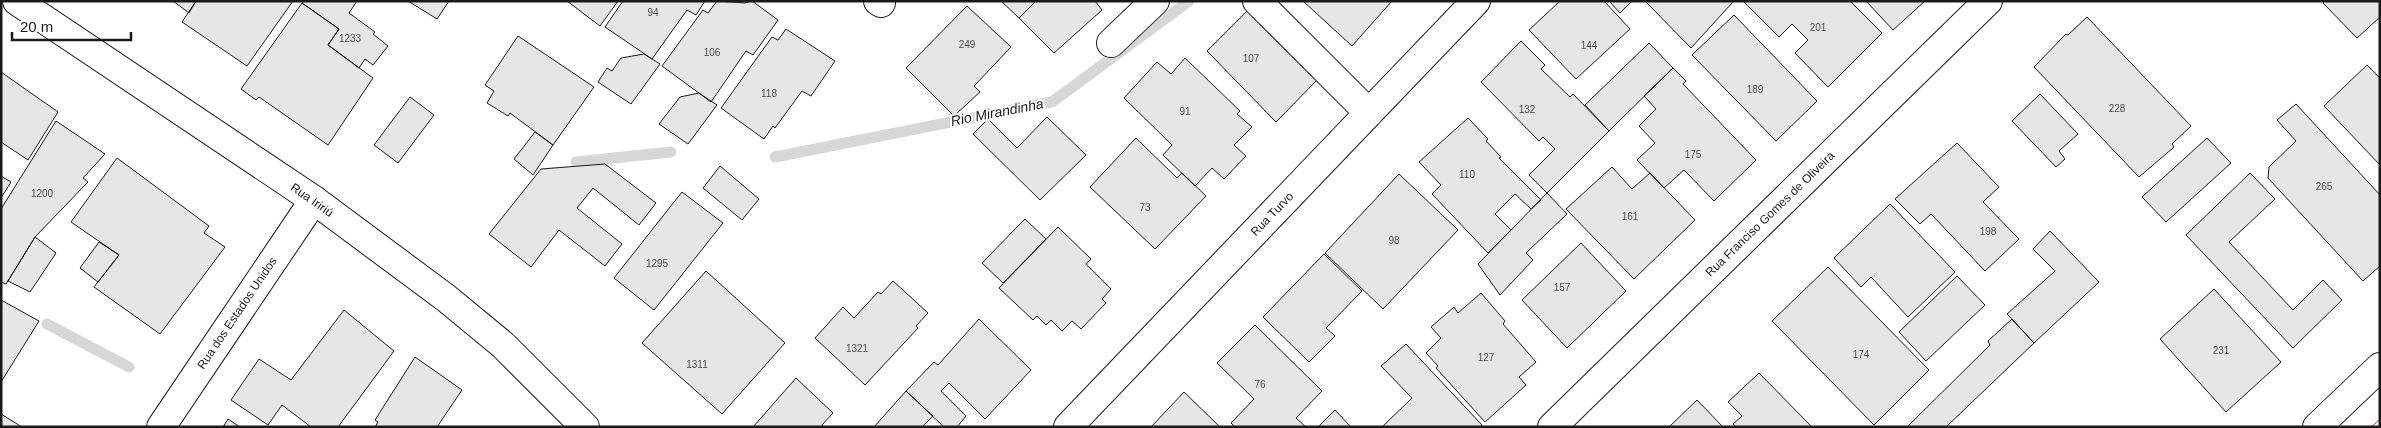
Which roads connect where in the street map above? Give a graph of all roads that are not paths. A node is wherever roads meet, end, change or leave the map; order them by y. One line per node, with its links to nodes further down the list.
1 (17, 1): 8 (street, Rua Iririú)
2 (1155, 1): 6 (street)
3 (1257, 1): 7 (street)
4 (1476, 1): 7 (street, Rua Turvo)
5 (1988, 1): 13 (street, Rua Franciso Gomes de Oliveira)
6 (1111, 44)
7 (1369, 113): 12 (street, Rua Turvo)
8 (314, 200): 10 (street, Rua dos Estados Unidos); 11 (street, Rua Iririú)
9 (2380, 367): 14 (street)
10 (161, 427)
11 (585, 427)
12 (1068, 427)
13 (1552, 427)
14 (2317, 427)

